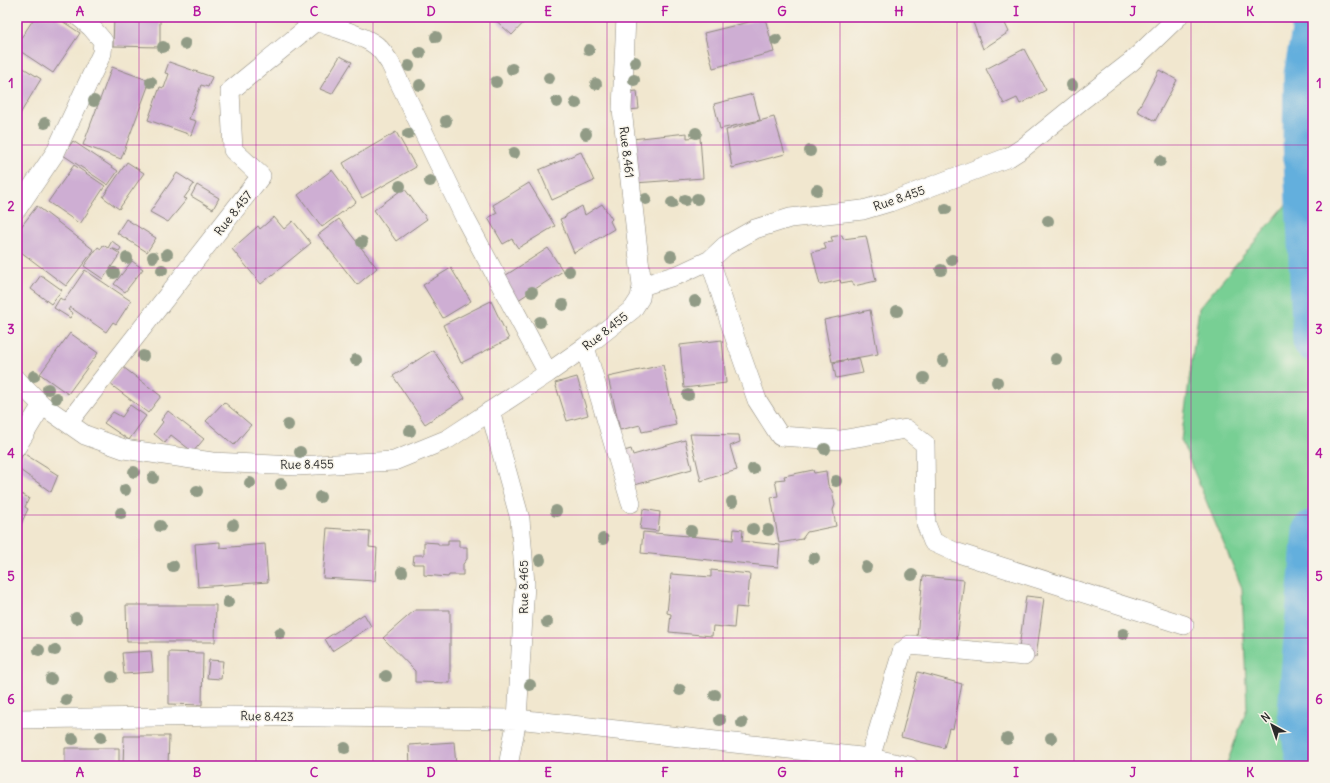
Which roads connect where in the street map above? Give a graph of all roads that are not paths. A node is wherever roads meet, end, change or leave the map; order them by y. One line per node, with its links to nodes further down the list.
1 (79, 17): 5 (street)
2 (626, 17): 7 (street, Rue 8.461)
3 (1178, 17): 6 (street, Rue 8.455)
4 (310, 19): 9 (street); 13 (street, Rue 8.457)
5 (17, 209)
6 (710, 260): 7 (street, Rue 8.455); 16 (street)
7 (642, 286): 8 (street, Rue 8.455)
8 (585, 347): 9 (street, Rue 8.455); 15 (street)
9 (548, 373): 12 (street, Rue 8.455)
10 (17, 380): 11 (street, Rue 8.455)
11 (42, 405): 13 (street, Rue 8.455); 14 (street)
12 (490, 411): 13 (street, Rue 8.455); 19 (street, Rue 8.465)
13 (68, 423)
14 (17, 446)
15 (631, 503)
16 (1184, 625)
17 (1024, 656): 20 (street)
18 (17, 719): 19 (street, Rue 8.423)
19 (517, 719): 20 (street, Rue 8.423); 21 (street, Rue 8.465)
20 (870, 758): 22 (street, Rue 8.423)
21 (508, 766)
22 (909, 766)

